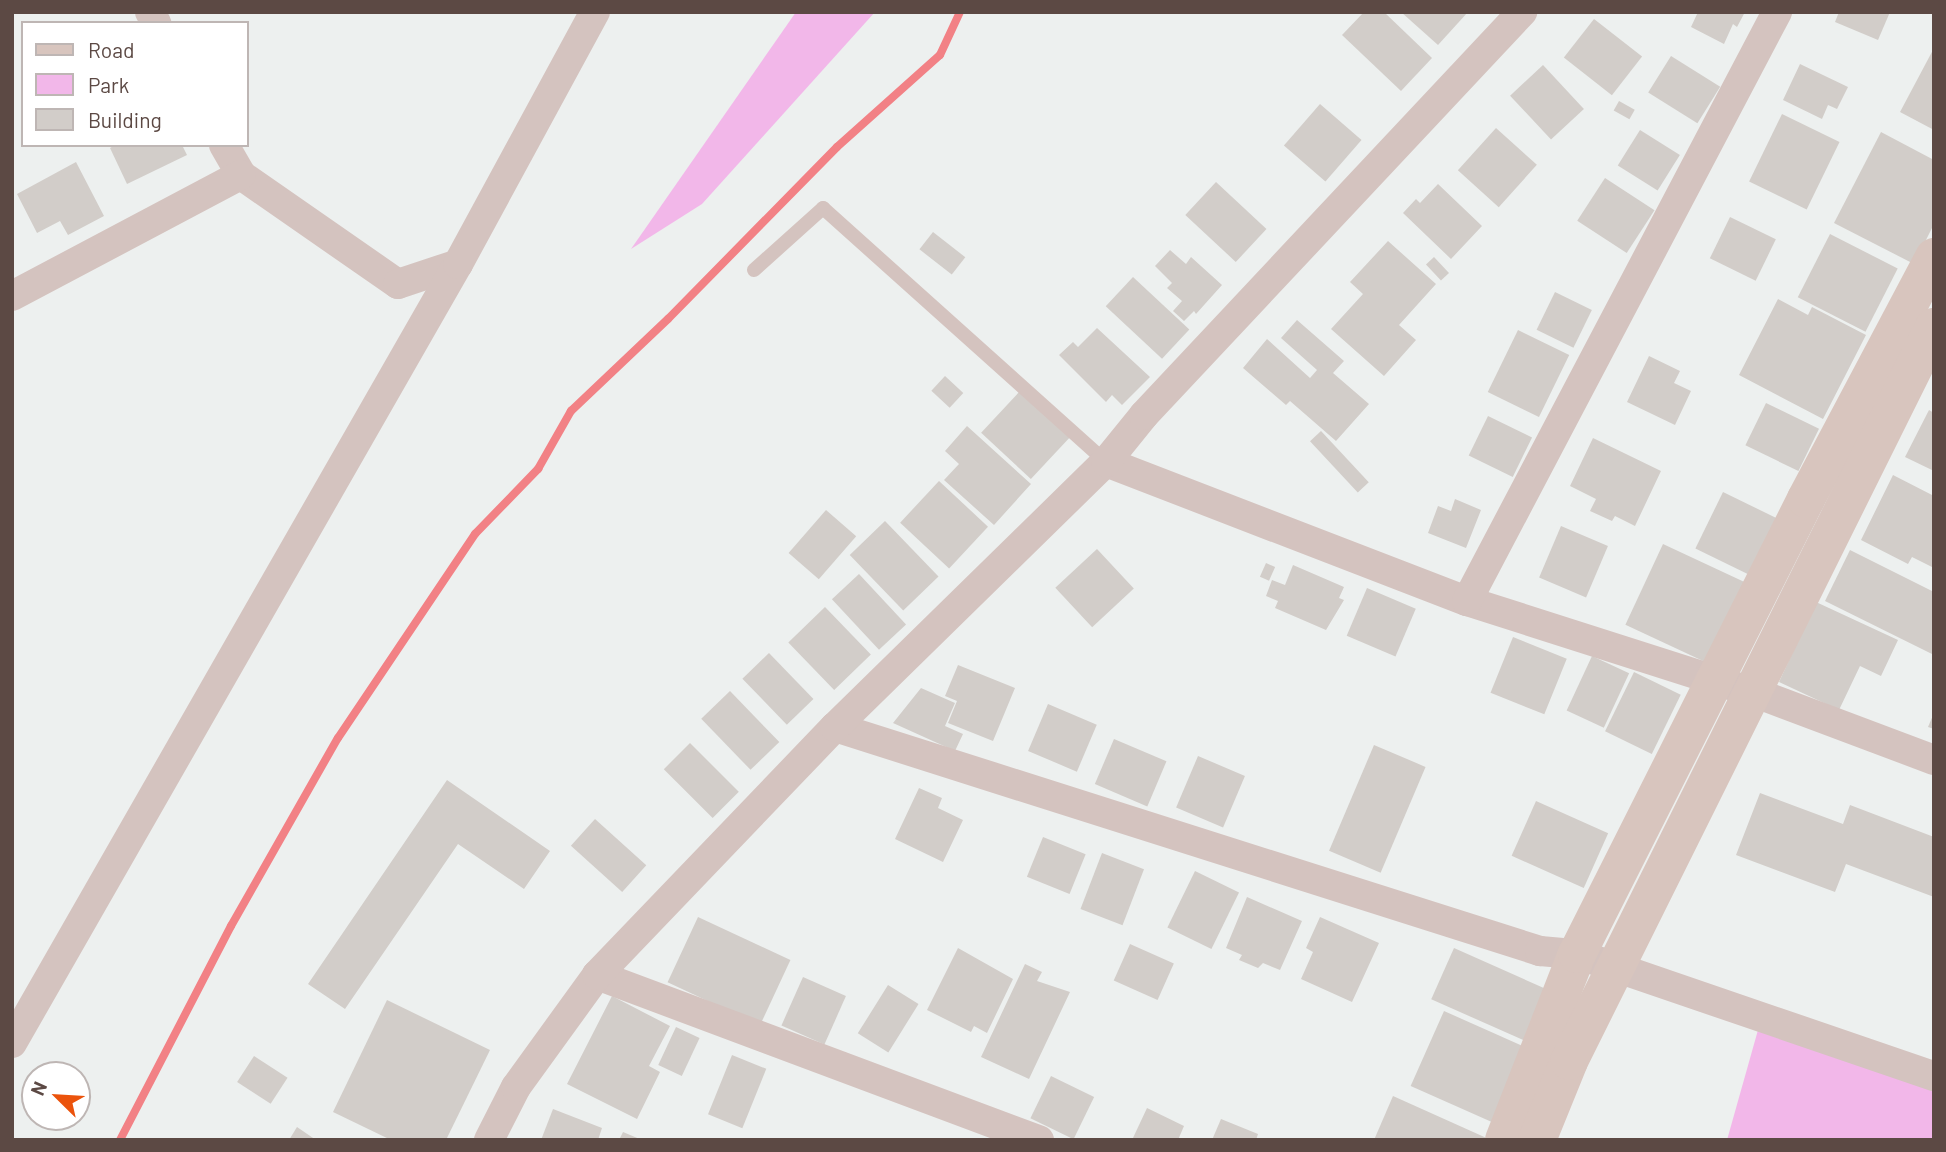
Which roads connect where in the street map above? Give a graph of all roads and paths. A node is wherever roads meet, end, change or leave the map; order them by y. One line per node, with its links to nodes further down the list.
1 (595, 12): 7 (street)
2 (1522, 12): 11 (street)
3 (1777, 12): 12 (street)
4 (226, 147): 5 (street)
5 (241, 174): 7 (street); 9 (street)
6 (1934, 257): 13 (street)
7 (458, 264): 20 (street)
8 (754, 270): 11 (lane)
9 (12, 296)
10 (1934, 327): 14 (street)
11 (1105, 462): 12 (street); 15 (street)
12 (1467, 601): 13 (street)
13 (1714, 681): 14 (street); 17 (street)
14 (1753, 692): 16 (street); 18 (street)
15 (835, 727): 17 (street); 19 (street)
16 (1934, 760)
17 (1577, 954): 18 (street); 24 (street)
18 (1615, 968): 21 (street); 25 (street)
19 (597, 975): 22 (street); 23 (street)
20 (12, 1044)
21 (1934, 1076)
22 (489, 1140)
23 (1039, 1140)
24 (1504, 1140)
25 (1537, 1140)

